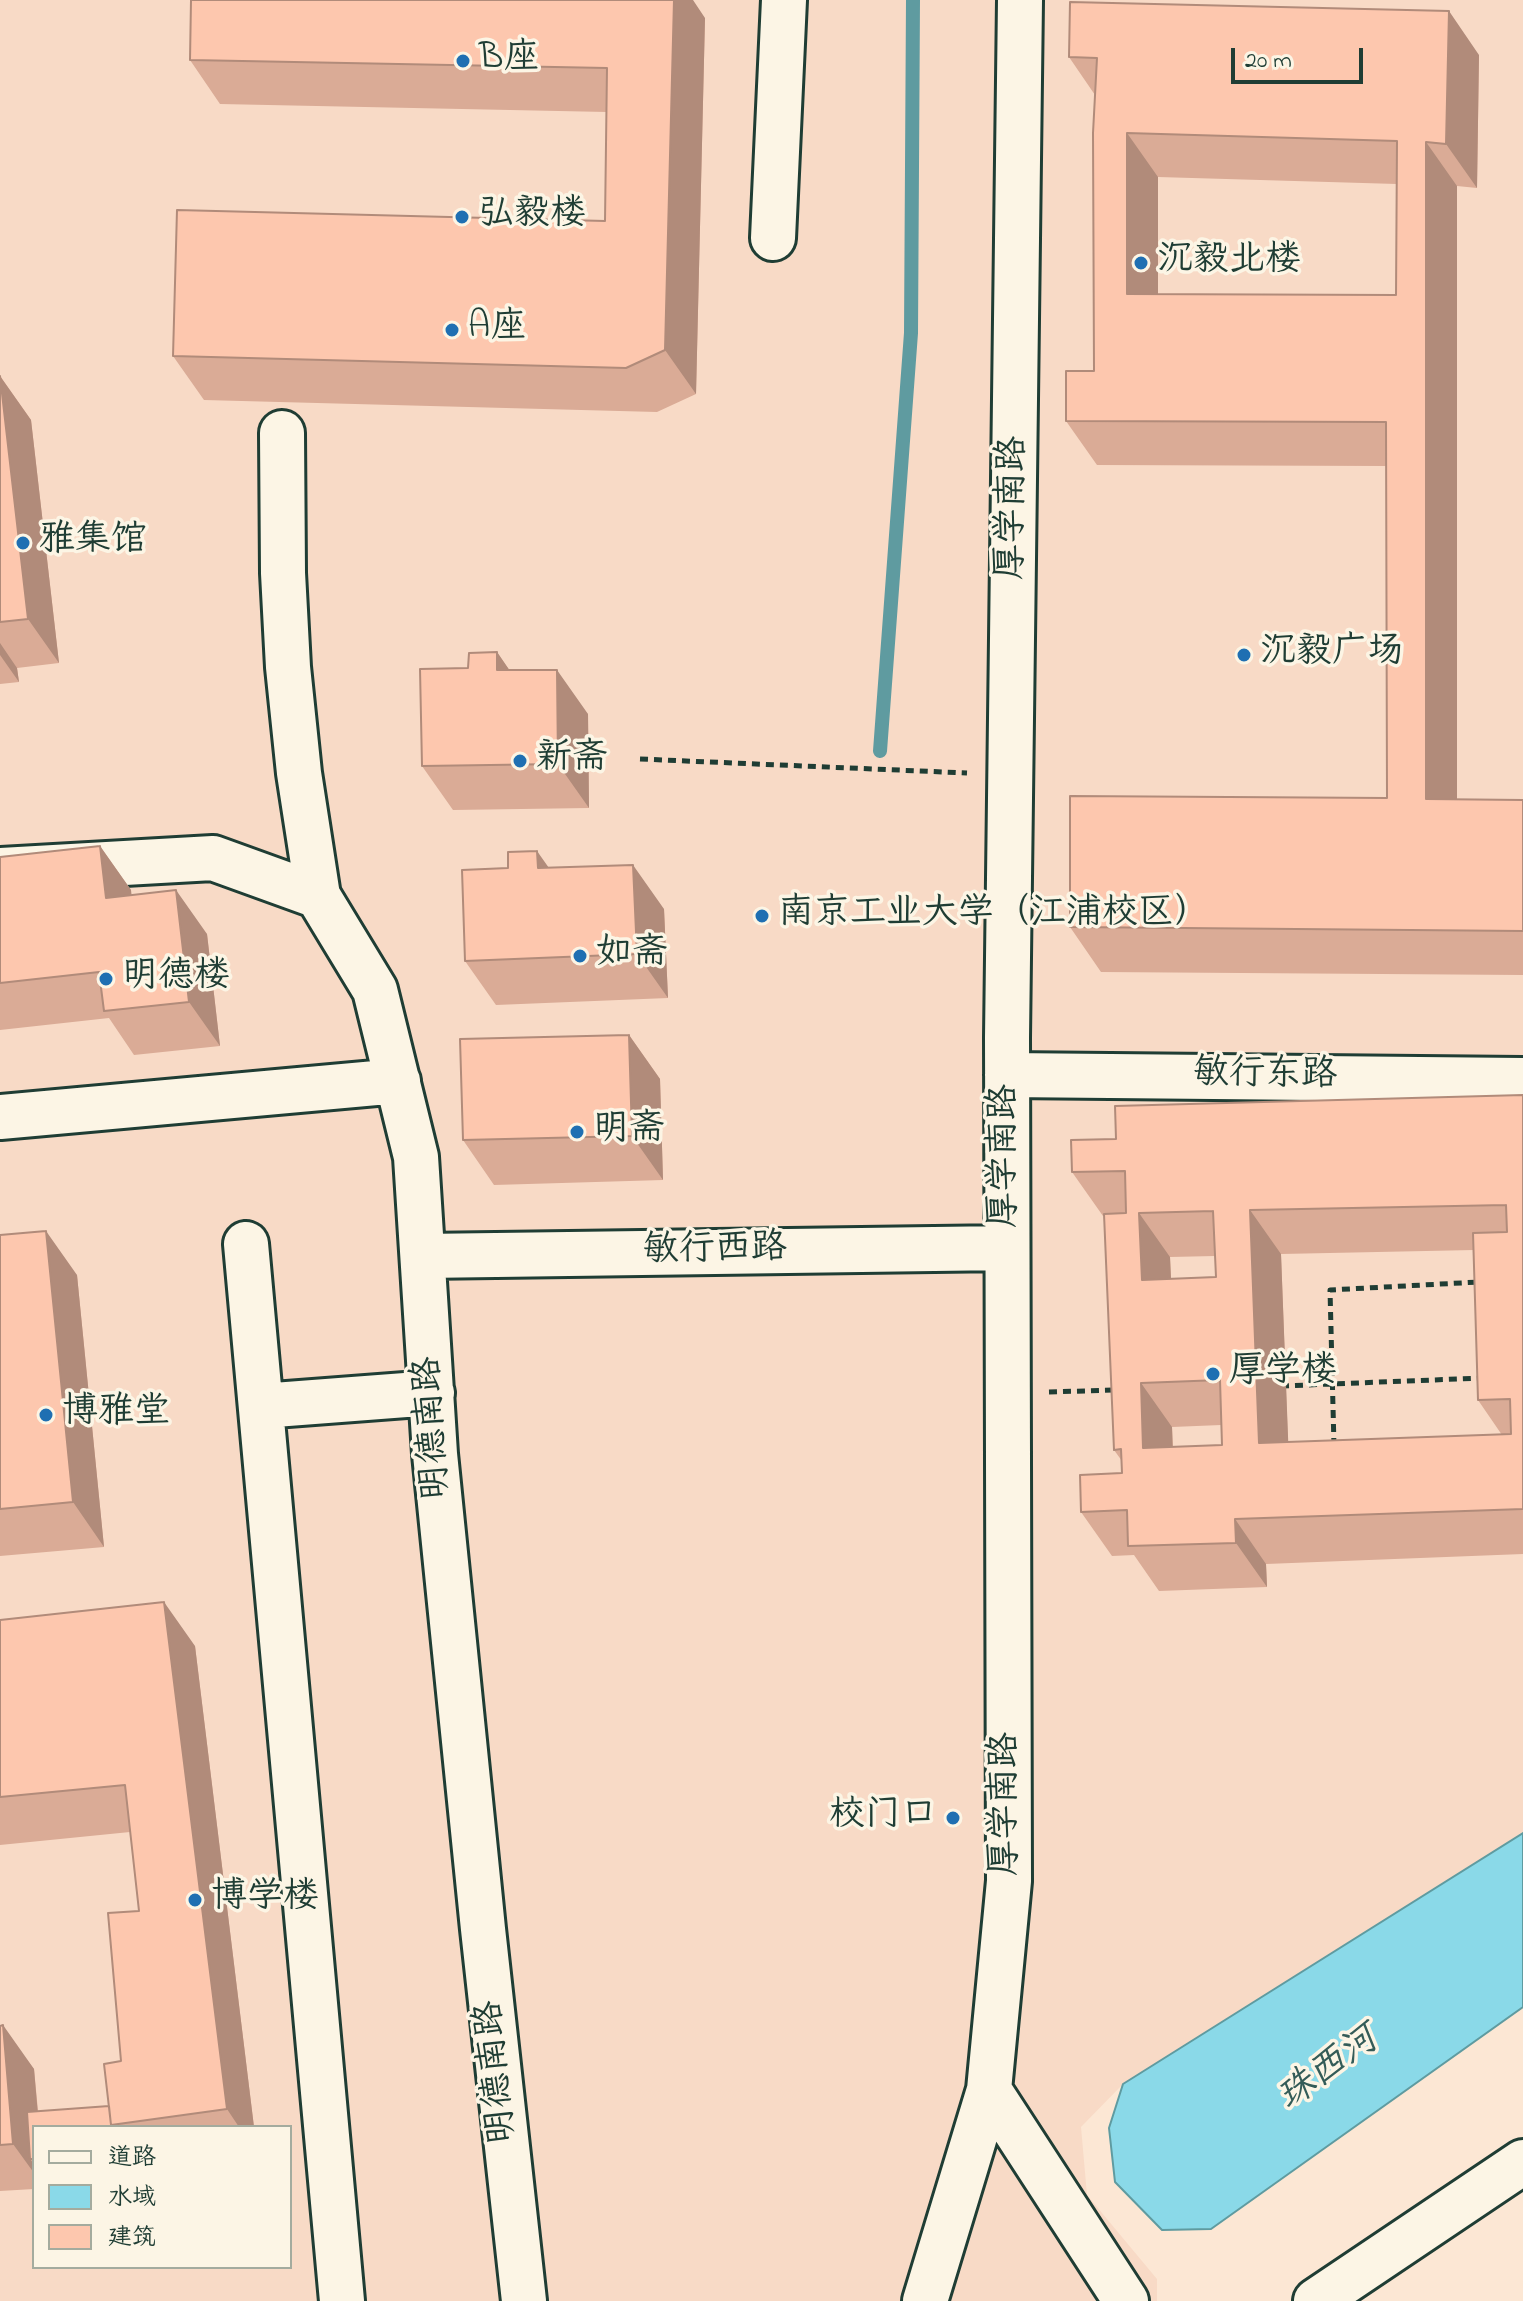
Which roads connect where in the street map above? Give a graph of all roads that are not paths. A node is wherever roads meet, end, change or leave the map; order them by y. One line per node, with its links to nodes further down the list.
1 (784, 0): 3 (street)
2 (1020, 0): 7 (street, 厚学南路)
3 (773, 238)
4 (282, 433): 6 (street)
5 (0, 870): 6 (street)
6 (318, 896): 9 (street, 明德南路)
7 (1007, 1075): 8 (street, 敏行东路); 12 (street, 厚学南路)
8 (1523, 1080)
9 (398, 1081): 10 (street); 13 (street, 明德南路)
10 (0, 1117)
11 (246, 1244): 15 (street)
12 (1007, 1248): 13 (street, 敏行西路); 16 (street, 厚学南路)
13 (423, 1256): 14 (street, 明德南路)
14 (432, 1393): 15 (street); 19 (street, 明德南路)
15 (261, 1406): 18 (street)
16 (989, 2090): 20 (street, 厚学南路); 21 (street)
17 (1523, 2162): 22 (street)
18 (342, 2301)
19 (524, 2301)
20 (925, 2301)
21 (1126, 2301)
22 (1316, 2301)

